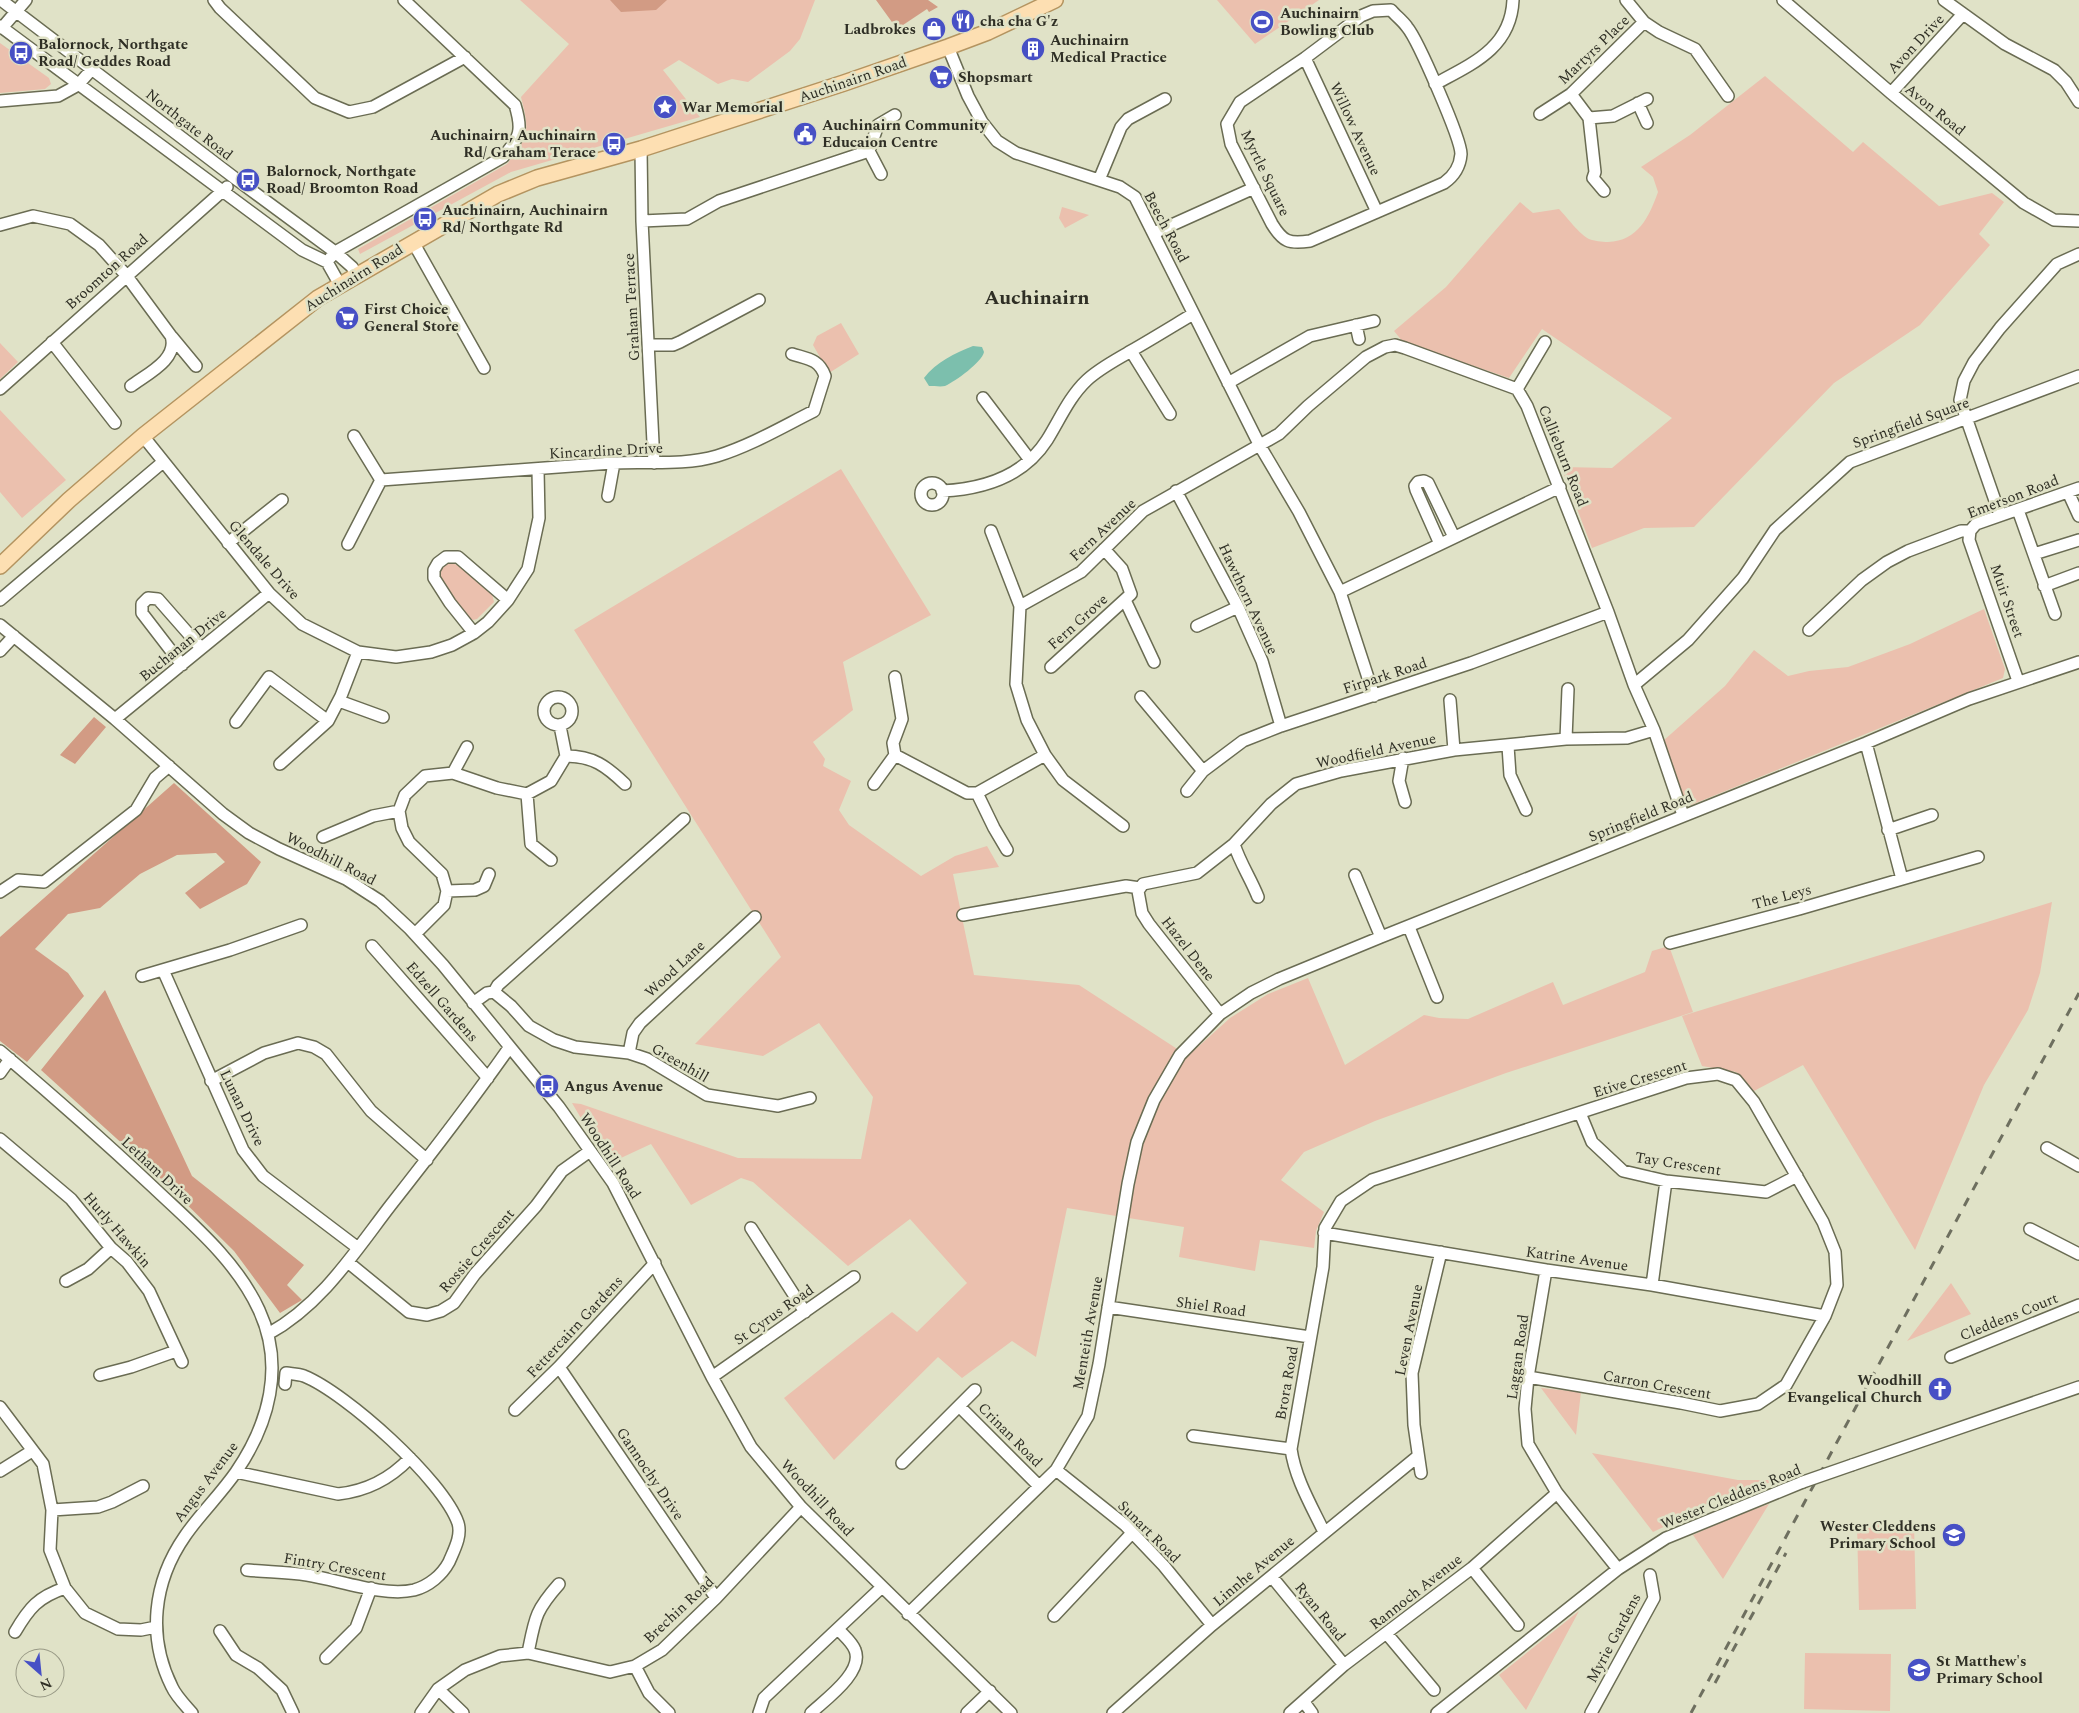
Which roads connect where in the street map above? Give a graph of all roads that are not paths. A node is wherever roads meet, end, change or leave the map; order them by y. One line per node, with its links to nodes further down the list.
1 (1, 0): 10 (street, Northgate Road)
2 (26, 0): 10 (street)
3 (214, 0): 15 (street)
4 (404, 0): 15 (street)
5 (1055, 0): 14 (main road, Auchinairn Road)
6 (1513, 0): 18 (street)
7 (1626, 0): 12 (street)
8 (1783, 0): 20 (street, Avon Road)
9 (1944, 0): 11 (street)
10 (17, 12): 13 (street); 17 (street, Northgate Road)
11 (1963, 14): 20 (street, Avon Drive); 25 (street)
12 (1644, 22): 21 (street, Martyrs Place); 22 (street)
13 (1, 27): 19 (street)
14 (948, 47): 30 (main road, Auchinairn Road); 34 (street, Beech Road)
15 (464, 57): 44 (street)
16 (1305, 58): 18 (street, Myrtle Square); 35 (street, Myrtle Square); 38 (street, Willow Avenue)
17 (92, 69): 19 (street); 33 (street, Northgate Road)
18 (1435, 84): 38 (street, Myrtle Square)
19 (78, 85): 24 (street); 36 (street)
20 (1891, 93): 39 (street, Avon Road)
21 (1571, 94): 26 (street, Martyrs Place); 28 (street)
22 (1728, 96)
23 (1165, 99): 34 (street)
24 (0, 101)
25 (2079, 102)
26 (1540, 114)
27 (895, 115): 31 (street)
28 (1589, 118): 29 (street); 37 (street)
29 (1647, 123)
30 (641, 149): 40 (street, Graham Terrace); 43 (main road, Auchinairn Road)
31 (869, 151): 32 (street); 40 (street)
32 (881, 174)
33 (236, 179): 36 (street, Broomton Road); 44 (street, Northgate Road)
34 (1099, 180): 42 (street, Beech Road)
35 (1254, 188): 38 (street, Myrtle Square); 42 (street)
36 (222, 191): 46 (street); 47 (street, Broomton Road)
37 (1604, 191)
38 (1377, 212)
39 (2079, 220)
40 (642, 221): 58 (street, Graham Terrace)
41 (0, 224): 47 (street)
42 (1154, 233): 51 (street, Beech Road)
43 (413, 242): 48 (main road, Auchinairn Road); 62 (street)
44 (335, 252): 46 (street); 48 (street, Northgate Road)
45 (2079, 254): 70 (street)
46 (327, 262): 49 (street)
47 (126, 275): 54 (street); 56 (street, Broomton Road)
48 (356, 275): 49 (main road, Auchinairn Road)
49 (340, 285): 72 (main road, Auchinairn Road)
50 (759, 300): 58 (street)
51 (1193, 314): 59 (street); 64 (street, Beech Road)
52 (1374, 321): 53 (street)
53 (1356, 325): 55 (street); 64 (street)
54 (171, 336): 61 (street); 65 (street)
55 (1359, 339)
56 (52, 342): 66 (street, Broomton Road); 71 (street)
57 (1545, 342): 67 (street)
58 (649, 345): 78 (street, Graham Terrace)
59 (1131, 351): 69 (street); 75 (street)
60 (792, 354): 78 (street, Kincardine Drive)
61 (196, 366)
62 (484, 368)
63 (2079, 376): 70 (street, Springfield Square)
64 (1228, 383): 74 (street, Beech Road)
65 (131, 386)
66 (0, 389)
67 (1517, 389): 74 (street); 81 (street, Callieburn Road)
68 (983, 398): 75 (street)
69 (1170, 414)
70 (1966, 419): 88 (street); 125 (street, Springfield Square)
71 (115, 423)
72 (143, 436): 76 (street, Glendale Drive); 99 (main road, Auchinairn Road)
73 (354, 436): 80 (street)
74 (1260, 446): 84 (street, Fern Avenue); 102 (street, Beech Road)
75 (1030, 460): 83 (street)
76 (163, 462): 94 (street, Glendale Drive); 104 (street)
77 (614, 463): 78 (street, Kincardine Drive); 79 (street, Kincardine Drive); 85 (street)
78 (654, 463)
79 (538, 470): 80 (street, Kincardine Drive); 105 (street, Glendale Drive)
80 (381, 480): 95 (street)
81 (1560, 487): 92 (street); 109 (street, Callieburn Road)
82 (2074, 490): 87 (street, Emerson Road); 89 (street)
83 (942, 491)
84 (1176, 491): 97 (street, Fern Avenue); 108 (street, Hawthorn Avenue)
85 (608, 496)
86 (282, 500): 94 (street)
87 (2018, 510): 88 (street, Emerson Road); 98 (street)
88 (2000, 515): 91 (street, Emerson Road)
89 (2079, 516)
90 (992, 531): 107 (street)
91 (1970, 531): 113 (street, Emerson Road); 124 (street, Muir Street)
92 (1454, 537): 96 (street); 96 (street)
93 (2079, 540): 98 (street)
94 (228, 543): 103 (street, Glendale Drive)
95 (348, 544)
96 (1440, 544): 102 (street)
97 (1104, 549): 106 (street, Fern Grove); 107 (street, Fern Avenue)
98 (2034, 554): 101 (street)
99 (0, 566)
100 (2079, 573): 101 (street)
101 (2044, 586): 110 (street)
102 (1340, 592): 127 (street, Beech Road)
103 (270, 593): 116 (street, Buchanan Drive); 118 (street, Glendale Drive)
104 (0, 600)
105 (508, 600): 114 (street, Glendale Drive); 114 (street)
106 (1125, 600): 119 (street, Fern Grove); 122 (street, Fern Grove)
107 (1020, 606): 143 (street)
108 (1238, 607): 112 (street); 136 (street, Hawthorn Avenue)
109 (1608, 612): 125 (street, Callieburn Road); 127 (street, Firpark Road)
110 (2055, 614)
111 (0, 625): 115 (street, Woodhill Road)
112 (1197, 626)
113 (1809, 630)
114 (474, 633): 118 (street, Glendale Drive)
115 (14, 636): 117 (street); 132 (street, Woodhill Road)
116 (201, 648): 121 (street, Buchanan Drive); 121 (street)
117 (0, 651)
118 (358, 652): 129 (street)
119 (1154, 662)
120 (2079, 662): 124 (street, Springfield Road)
121 (182, 665): 132 (street, Buchanan Drive)
122 (1051, 667)
123 (895, 677): 144 (street)
124 (2018, 681): 139 (street, Springfield Road)
125 (1634, 686): 137 (street, Callieburn Road)
126 (1568, 689): 138 (street)
127 (1374, 696): 136 (street, Firpark Road)
128 (1142, 697): 149 (street)
129 (339, 700): 131 (street); 133 (street)
130 (1450, 700): 142 (street)
131 (383, 717)
132 (115, 719): 148 (street, Woodhill Road)
133 (328, 721): 134 (street); 147 (street)
134 (236, 722)
135 (560, 726): 145 (street)
136 (1280, 726): 149 (street, Firpark Road)
137 (1654, 730): 138 (street, Woodfield Avenue); 159 (street, Callieburn Road)
138 (1566, 739): 140 (street, Woodfield Avenue)
139 (1866, 743): 159 (street, Springfield Road); 163 (street)
140 (1508, 746): 142 (street, Woodfield Avenue); 157 (street)
141 (467, 747): 150 (street)
142 (1454, 750): 146 (street, Woodfield Avenue)
143 (1045, 754): 154 (street); 162 (street)
144 (895, 755): 152 (street); 154 (street)
145 (566, 756): 151 (street); 155 (street)
146 (1404, 758): 156 (street); 165 (street, Woodfield Avenue)
147 (280, 764)
148 (169, 766): 173 (street); 180 (street, Woodhill Road)
149 (1203, 771): 153 (street, Firpark Road)
150 (453, 773): 155 (street); 158 (street)
151 (625, 784)
152 (874, 784)
153 (1188, 791)
154 (977, 793): 166 (street)
155 (527, 794): 168 (street)
156 (1404, 802)
157 (1526, 810)
158 (399, 812): 164 (street); 172 (street)
159 (1683, 815): 179 (street, Springfield Road)
160 (1932, 815): 163 (street)
161 (684, 819): 186 (street)
162 (1123, 826)
163 (1888, 830): 171 (street)
164 (323, 837)
165 (1234, 844): 174 (street, Woodfield Avenue); 175 (street)
166 (1007, 850)
167 (1978, 857): 171 (street, The Leys)
168 (550, 860)
169 (489, 874): 172 (street)
170 (1355, 874): 181 (street)
171 (1902, 879): 182 (street, The Leys)
172 (447, 891): 180 (street)
173 (0, 892)
174 (1139, 893): 176 (street, Woodfield Avenue); 189 (street, Hazel Dene)
175 (1258, 897)
176 (963, 915)
177 (755, 917): 192 (street, Wood Lane)
178 (301, 925): 184 (street)
179 (1409, 927): 181 (street, Springfield Road); 187 (street)
180 (415, 934): 188 (street, Woodhill Road)
181 (1381, 937): 189 (street, Springfield Road)
182 (1670, 943)
183 (372, 946): 195 (street, Edzell Gardens)
184 (162, 970): 185 (street); 196 (street, Lunan Drive)
185 (142, 976)
186 (494, 992): 188 (street); 192 (street, Greenhill)
187 (1437, 997)
188 (473, 1003): 190 (street, Woodhill Road)
189 (1220, 1014): 220 (street, Menteith Avenue)
190 (509, 1048): 195 (street); 201 (street, Woodhill Road)
191 (0, 1051): 193 (street, Letham Drive)
192 (629, 1053): 197 (street, Greenhill)
193 (10, 1059): 194 (street); 223 (street, Letham Drive)
194 (0, 1073)
195 (488, 1078): 202 (street)
196 (211, 1081): 202 (street); 210 (street, Lunan Drive)
197 (810, 1098)
198 (1580, 1113): 204 (street, Etive Crescent); 205 (street, Tay Crescent); 208 (street, Etive Crescent)
199 (0, 1139): 209 (street, Hurly Hawkin)
200 (2048, 1148): 203 (street)
201 (590, 1151): 213 (street, Rossie Crescent); 214 (street, Woodhill Road)
202 (427, 1160): 210 (street)
203 (2079, 1166)
204 (1797, 1176): 205 (street, Tay Crescent); 222 (street, Etive Crescent)
205 (1666, 1180): 218 (street)
206 (751, 1228): 221 (street)
207 (2030, 1229): 212 (street)
208 (1324, 1233): 211 (street, Katrine Avenue); 224 (street, Brora Road)
209 (111, 1248): 217 (street); 225 (street, Hurly Hawkin)
210 (358, 1248): 213 (street)
211 (1441, 1252): 215 (street, Katrine Avenue); 241 (street, Leven Avenue)
212 (2079, 1254)
213 (349, 1262): 223 (street)
214 (654, 1263): 228 (street, Fettercairn Gardens); 230 (street, Woodhill Road)
215 (1546, 1270): 218 (street, Katrine Avenue); 231 (street, Laggan Road)
216 (854, 1276): 221 (street, St Cyrus Road)
217 (66, 1281)
218 (1652, 1285): 222 (street, Katrine Avenue)
219 (2079, 1305): 226 (street, Cleddens Court)
220 (1108, 1307): 224 (street, Shiel Road); 244 (street, Menteith Avenue)
221 (806, 1312): 230 (street, St Cyrus Road)
222 (1825, 1316): 231 (street, Carron Crescent)
223 (268, 1334): 246 (street, Angus Avenue)
224 (1310, 1337): 239 (street, Brora Road)
225 (176, 1351): 227 (street, Hurly Hawkin); 229 (street)
226 (1950, 1357)
227 (182, 1362)
228 (559, 1367): 237 (street, Fettercairn Gardens); 264 (street, Gannochy Drive)
229 (100, 1375)
230 (712, 1377): 251 (street, Woodhill Road)
231 (1528, 1377): 250 (street, Laggan Road)
232 (285, 1384): 242 (street, Fintry Crescent)
233 (2079, 1387): 256 (street, Wester Cleddens Road, bridge)
234 (975, 1390): 236 (street)
235 (0, 1407): 240 (street)
236 (960, 1407): 243 (street); 248 (street, Crinan Road)
237 (515, 1410)
238 (1193, 1436): 239 (street)
239 (1291, 1448): 253 (street, Brora Road)
240 (32, 1451): 245 (street); 252 (street)
241 (1417, 1457): 247 (street, Leven Avenue); 253 (street, Linnhe Avenue)
242 (410, 1458): 246 (street); 263 (street, Fintry Crescent)
243 (902, 1464)
244 (1056, 1470): 248 (street, Menteith Avenue); 254 (street, Sunart Road)
245 (0, 1472)
246 (236, 1472): 269 (street, Angus Avenue)
247 (1421, 1473)
248 (1038, 1485): 265 (street, Menteith Avenue)
249 (143, 1486): 252 (street)
250 (1557, 1493): 255 (street, Rannoch Avenue); 256 (street, Laggan Road)
251 (801, 1507): 261 (street, Woodhill Road); 264 (street, Brechin Road)
252 (52, 1510): 262 (street)
253 (1324, 1532): 259 (street, Linnhe Avenue)
254 (1132, 1533): 266 (street); 267 (street, Sunart Road)
255 (1472, 1568): 268 (street); 273 (street, Rannoch Avenue)
256 (1618, 1569): 282 (street, Wester Cleddens Road)
257 (247, 1570): 263 (street, Fintry Crescent)
258 (1650, 1575): 295 (street, Myrie Gardens)
259 (1272, 1577): 267 (street, Linnhe Avenue); 276 (street, Ryan Road)
260 (559, 1584): 274 (street)
261 (882, 1587): 265 (street, Woodhill Road); 270 (street)
262 (65, 1588): 269 (street); 271 (street)
263 (371, 1588): 275 (street)
264 (716, 1598): 277 (street, Brechin Road)
265 (908, 1614): 279 (street, Woodhill Road)
266 (1054, 1616)
267 (1212, 1625): 292 (street, Linnhe Avenue)
268 (1518, 1625)
269 (156, 1627): 283 (street, Angus Avenue)
270 (838, 1629): 288 (street); 289 (street)
271 (15, 1632)
272 (220, 1632): 284 (street)
273 (1387, 1634): 276 (street, Rannoch Avenue); 280 (street)
274 (528, 1652): 277 (street, Brechin Road); 278 (street, Brechin Road)
275 (326, 1658)
276 (1344, 1665): 281 (street, Rannoch Avenue)
277 (635, 1666): 287 (street)
278 (438, 1689): 285 (street, Brechin Road); 286 (street)
279 (990, 1690): 290 (street); 291 (street, Woodhill Road)
280 (1434, 1690)
281 (1304, 1702): 293 (street, Rannoch Avenue); 294 (street)
282 (1443, 1711)
283 (192, 1713)
284 (293, 1713)
285 (421, 1713)
286 (463, 1713)
287 (669, 1713)
288 (759, 1713)
289 (811, 1713)
290 (967, 1713)
291 (1011, 1713)
292 (1113, 1713)
293 (1290, 1713)
294 (1312, 1713)
295 (1591, 1713)

